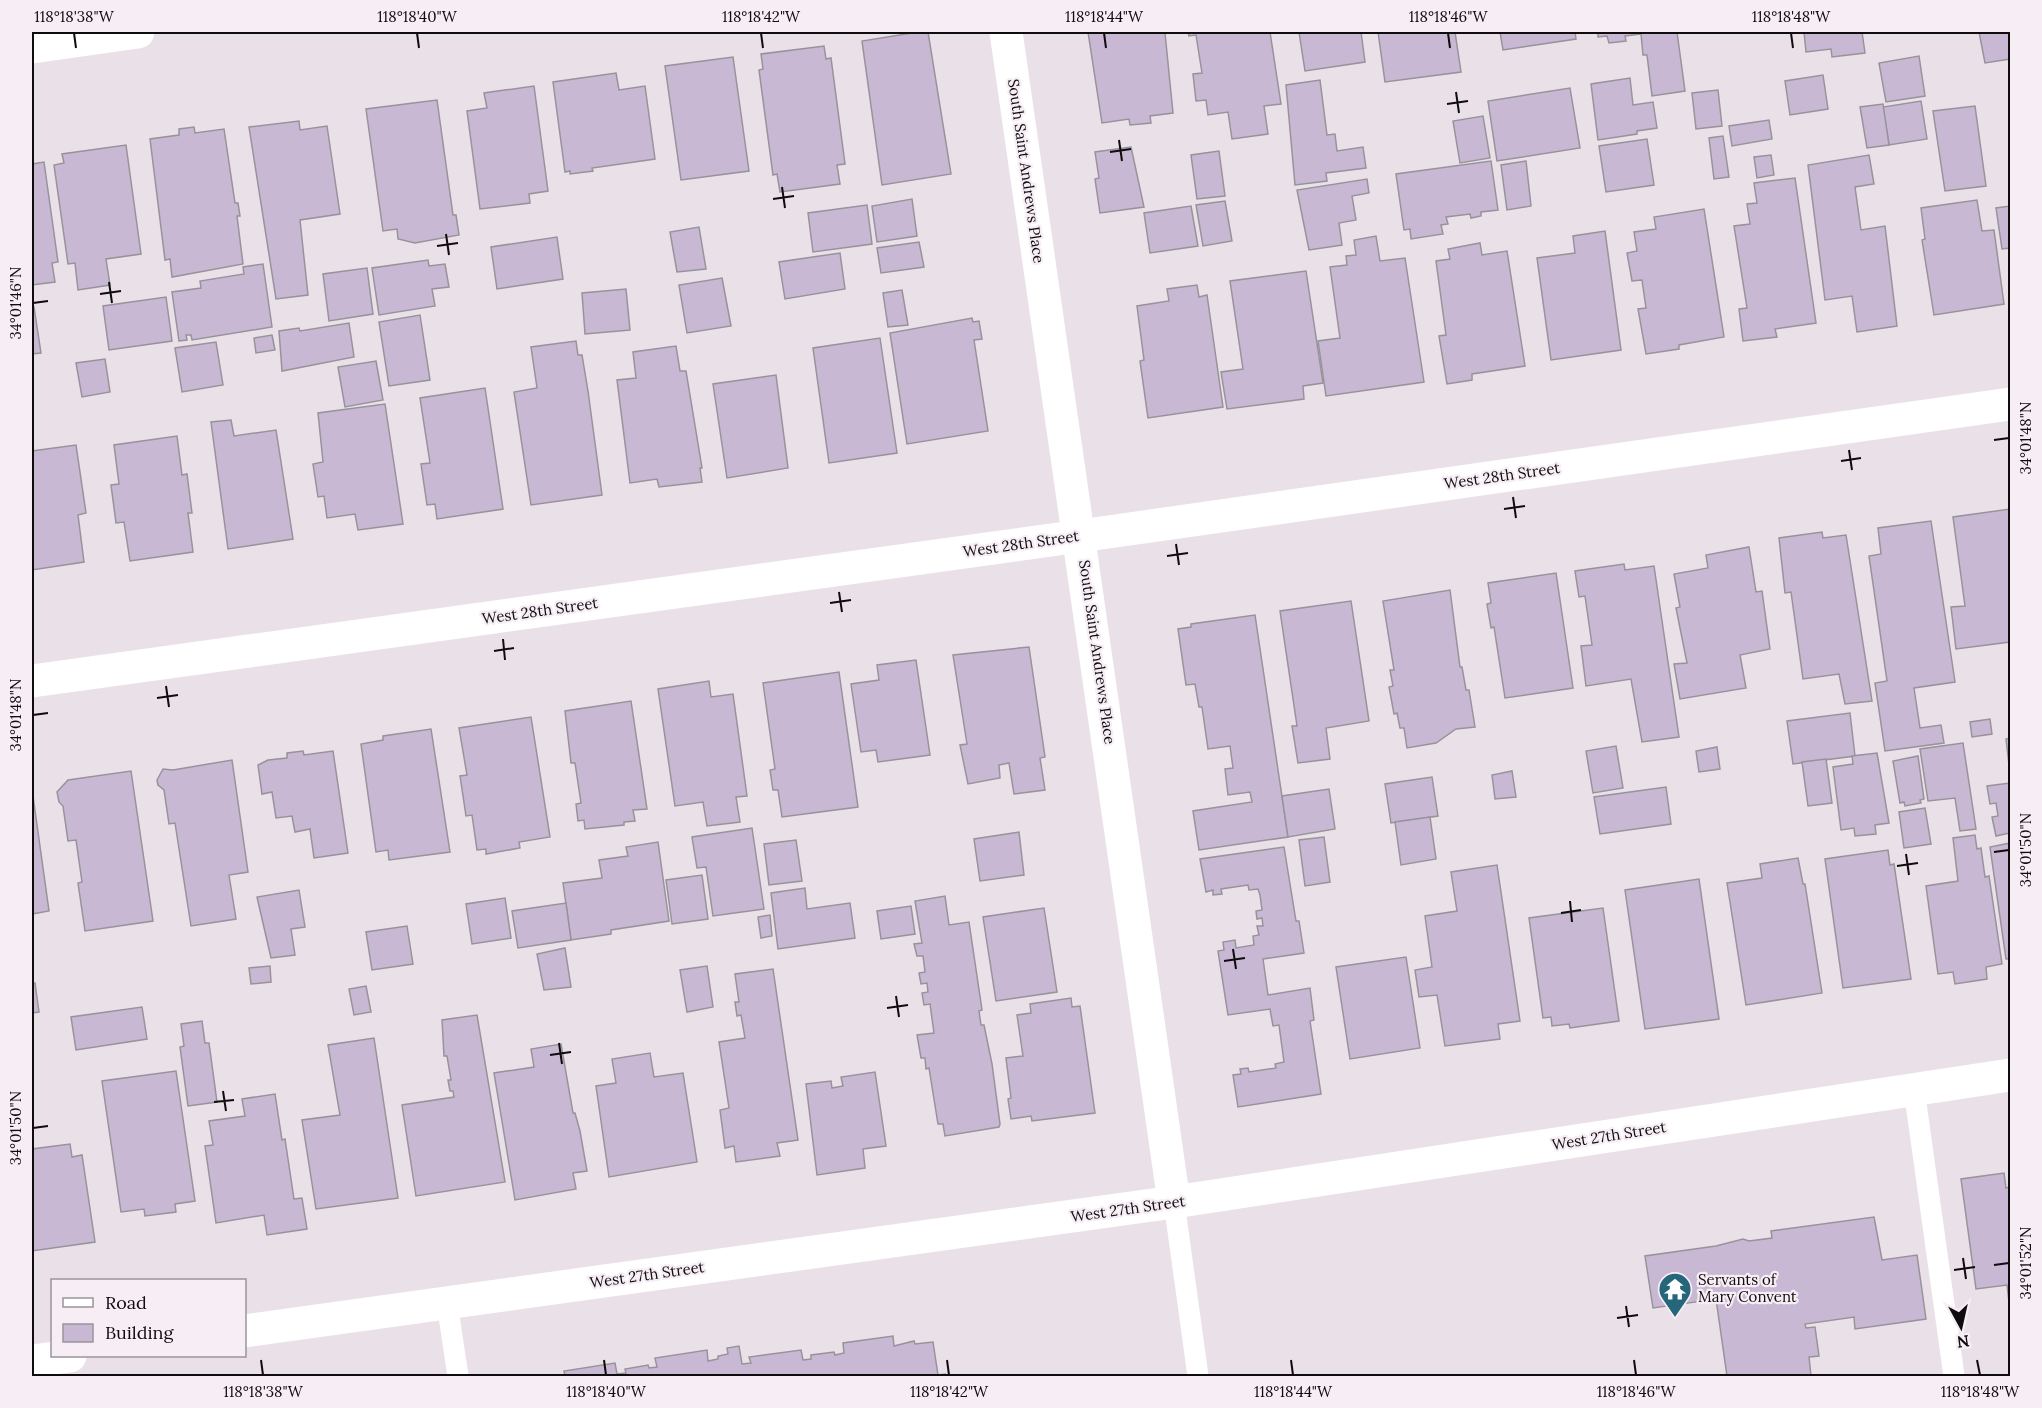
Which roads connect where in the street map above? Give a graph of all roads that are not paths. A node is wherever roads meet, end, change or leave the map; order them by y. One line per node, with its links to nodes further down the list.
1 (138, 32): 3 (street)
2 (1006, 32): 5 (street, South Saint Andrews Place)
3 (32, 47)
4 (2010, 404): 5 (street, West 28th Street)
5 (1080, 536): 6 (street, West 28th Street); 9 (street, South Saint Andrews Place)
6 (32, 681)
7 (2010, 1075): 8 (street, West 27th Street)
8 (1914, 1089): 9 (street, West 27th Street); 16 (lane)
9 (1174, 1202): 10 (street, West 27th Street); 15 (lane)
10 (447, 1303): 11 (street, West 27th Street); 14 (lane)
11 (246, 1331)
12 (62, 1357): 13 (street)
13 (32, 1361)
14 (458, 1377)
15 (1198, 1377)
16 (1954, 1377)

